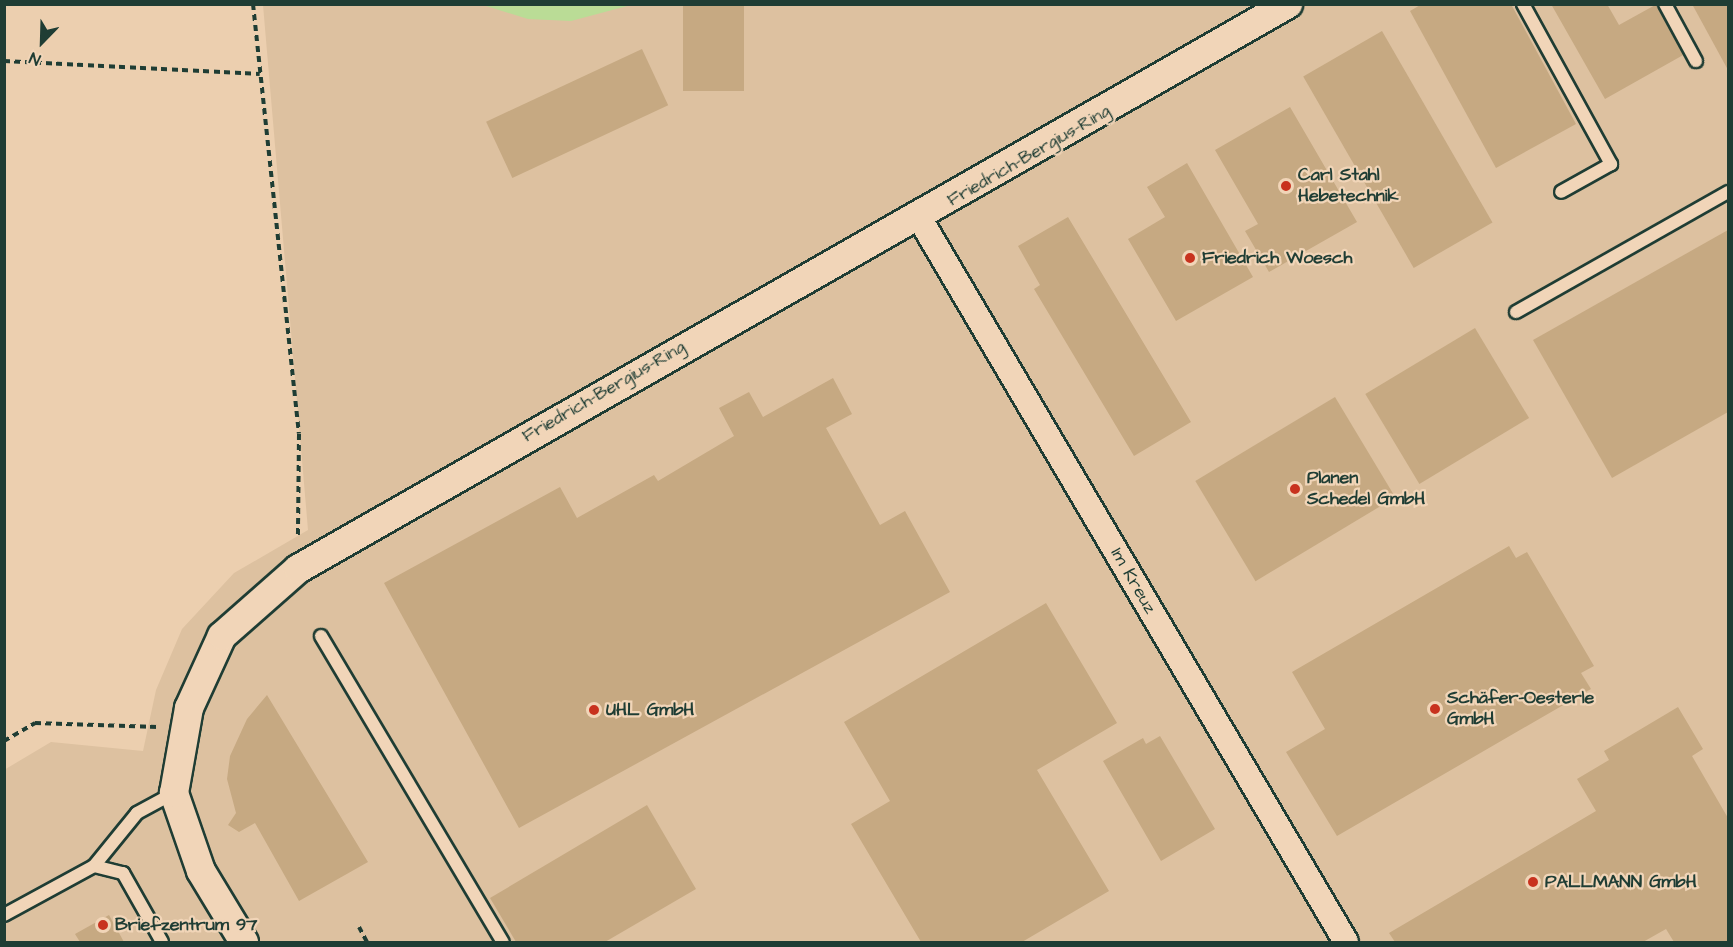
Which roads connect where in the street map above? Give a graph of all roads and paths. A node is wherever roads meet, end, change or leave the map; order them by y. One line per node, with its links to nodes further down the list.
1 (253, 4): 7 (path)
2 (1288, 4): 10 (street, Friedrich-Bergius-Ring)
3 (1523, 4): 8 (lane)
4 (1665, 4): 6 (lane)
5 (4, 61): 7 (path)
6 (1696, 61)
7 (260, 74): 12 (path)
8 (1561, 192)
9 (1728, 192): 11 (lane)
10 (920, 219): 12 (street, Friedrich-Bergius-Ring); 24 (street, Im Kreuz)
11 (1516, 312)
12 (298, 569): 14 (street, Friedrich-Bergius-Ring)
13 (321, 636): 23 (lane)
14 (185, 728): 15 (path); 16 (street, Friedrich-Bergius-Ring)
15 (4, 741)
16 (174, 793): 17 (lane); 21 (street, Friedrich-Bergius-Ring)
17 (94, 866): 18 (lane); 20 (lane)
18 (4, 915)
19 (358, 927): 22 (path)
20 (162, 942)
21 (244, 942)
22 (367, 942)
23 (503, 942)
24 (1346, 942)

